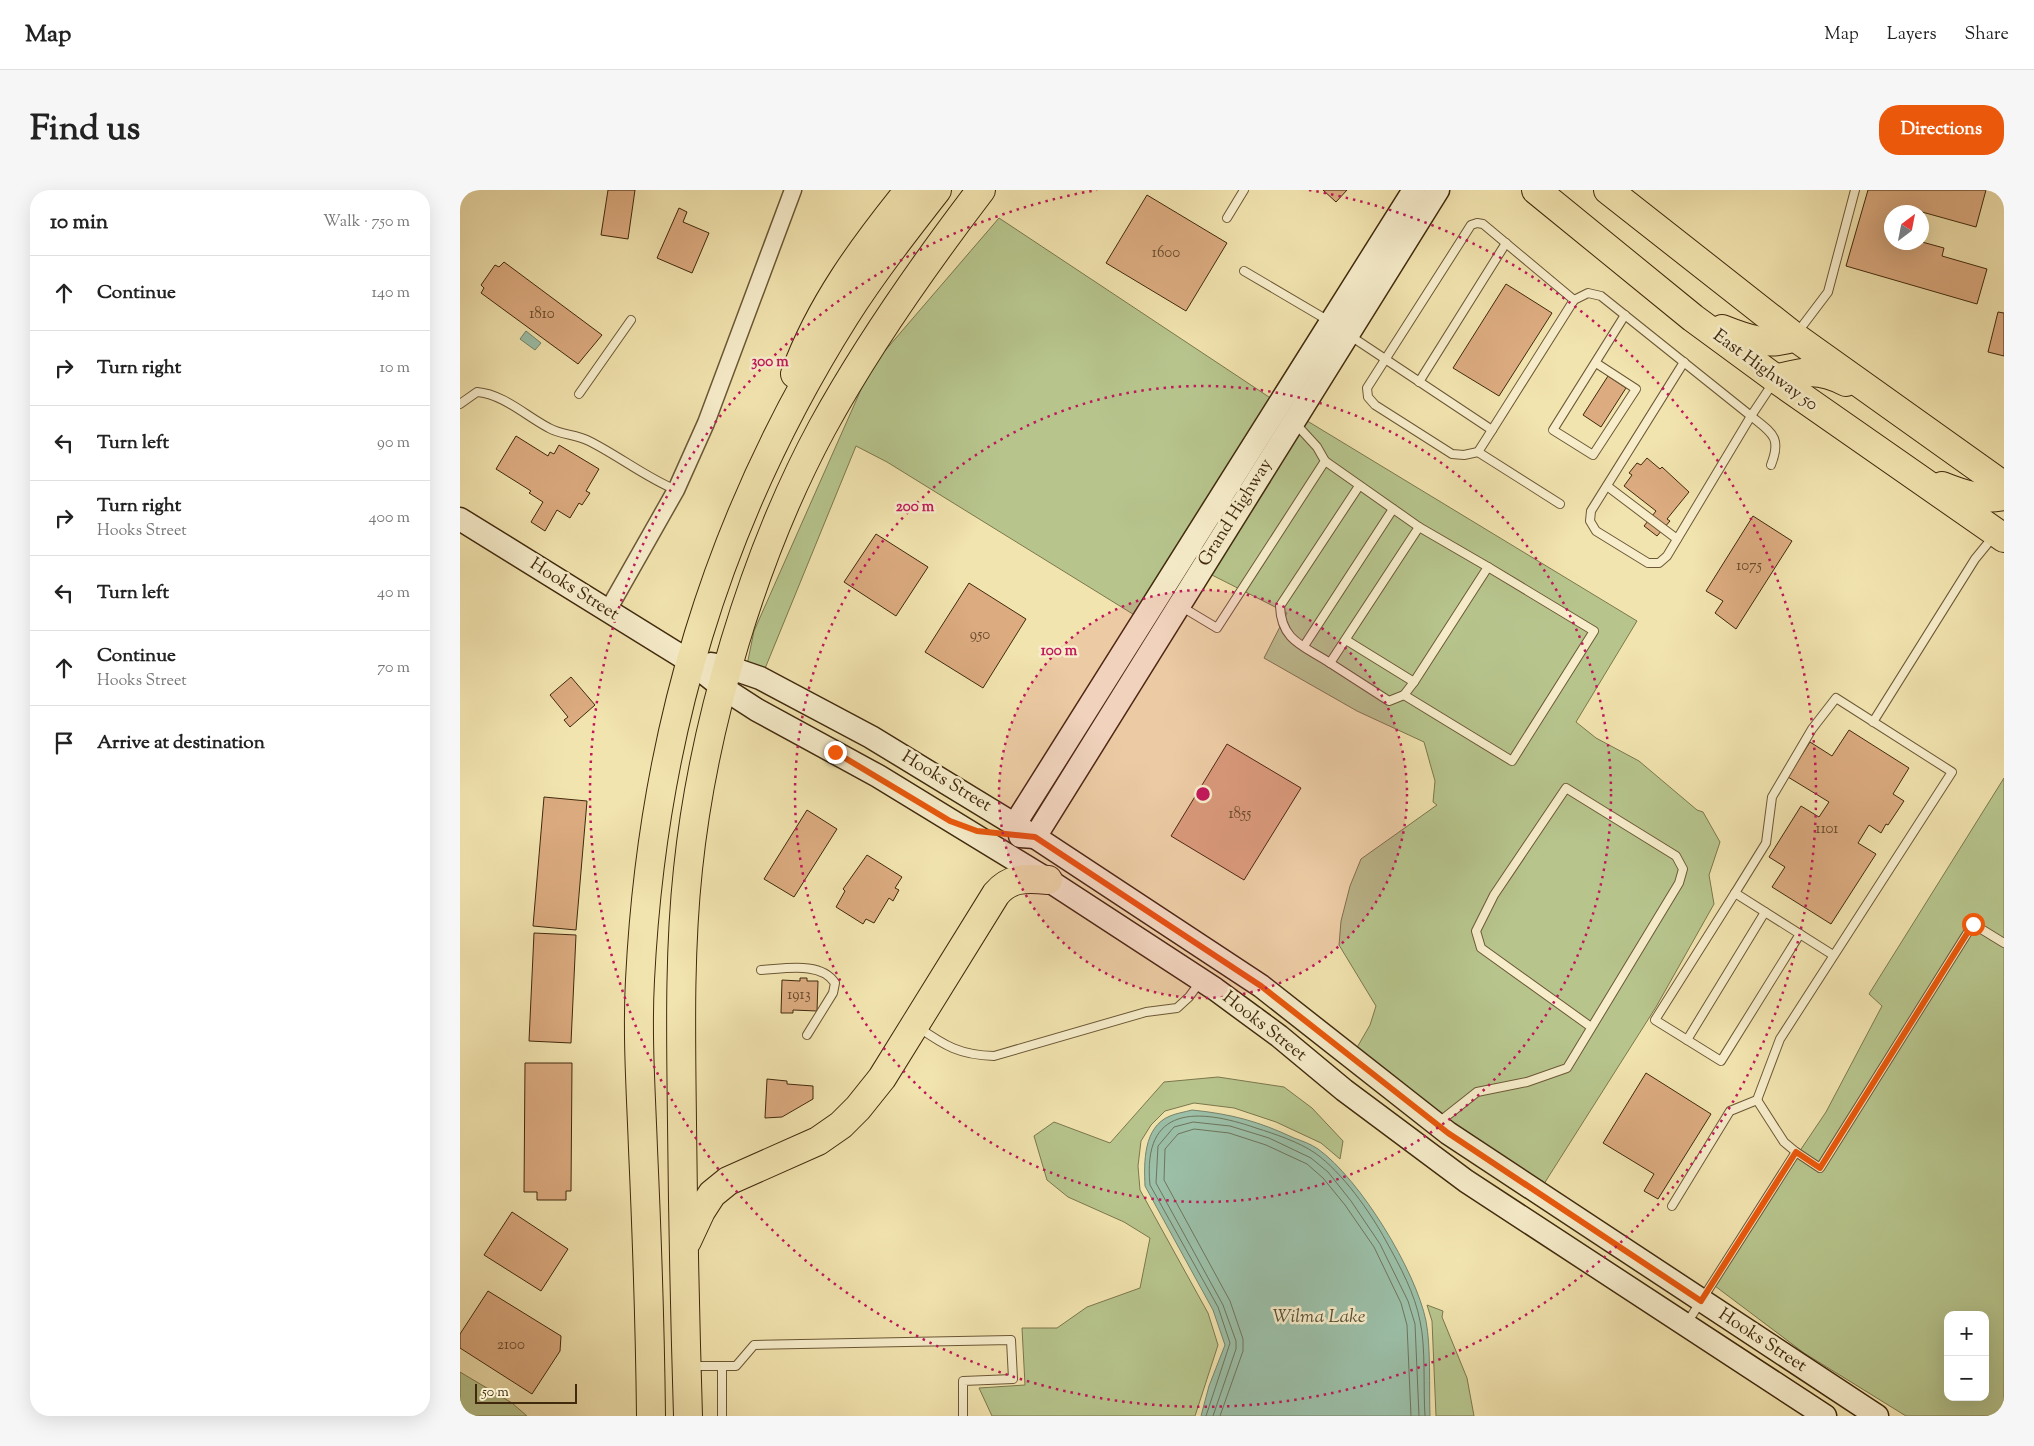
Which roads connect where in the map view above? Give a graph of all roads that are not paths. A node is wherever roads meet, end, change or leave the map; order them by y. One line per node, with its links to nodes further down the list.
1 (793, 190): 43 (street)
2 (904, 190): 14 (highway)
3 (909, 190): 14 (highway)
4 (937, 190): 39 (highway)
5 (981, 190): 17 (highway)
6 (1001, 190): 17 (highway)
7 (1244, 190): 13 (lane)
8 (1438, 190): 22 (street, Grand Highway)
9 (1536, 190): 20 (highway, East Highway 50)
10 (1608, 190): 23 (highway)
11 (1855, 190): 23 (lane)
12 (1411, 191): 22 (street, Grand Highway)
13 (1227, 218)
14 (886, 219): 39 (highway)
15 (1506, 244): 18 (lane); 24 (lane); 28 (lane)
16 (1244, 271): 22 (lane)
17 (913, 282): 58 (highway)
18 (1574, 300): 19 (lane); 34 (lane)
19 (1626, 315): 25 (lane); 26 (lane)
20 (1693, 318): 23 (highway); 27 (highway, East Highway 50)
21 (631, 320): 29 (lane)
22 (1339, 328): 24 (lane); 33 (street, Grand Highway); 52 (street, Grand Highway)
23 (1794, 337): 31 (highway)
24 (1384, 359): 28 (lane); 35 (lane)
25 (1684, 362): 32 (lane); 41 (lane)
26 (1596, 363): 26 (lane)
27 (1776, 379): 31 (highway); 32 (lane); 38 (highway, East Highway 50)
28 (1419, 382): 34 (lane)
29 (579, 394)
30 (460, 404): 43 (lane)
31 (1889, 405): 42 (highway)
32 (1751, 416): 37 (lane); 50 (lane)
33 (1294, 421): 36 (lane); 52 (street, Grand Highway)
34 (1492, 430): 35 (lane)
35 (1478, 452): 45 (lane)
36 (1325, 461): 40 (lane); 52 (lane)
37 (1771, 465)
38 (1910, 474): 44 (highway); 49 (highway, East Highway 50)
39 (758, 479): 56 (highway)
40 (1358, 486): 46 (lane); 55 (lane)
41 (1607, 486): 50 (lane); 50 (lane)
42 (2004, 486)
43 (676, 490): 53 (street)
44 (2004, 496)
45 (1560, 504)
46 (1393, 509): 48 (lane); 55 (lane)
47 (460, 519): 53 (street, Hooks Street)
48 (1419, 527): 51 (lane); 54 (lane)
49 (2002, 533): 61 (lane)
50 (1677, 539)
51 (1488, 567): 59 (lane); 60 (lane)
52 (1170, 599): 63 (street, Grand Highway)
53 (608, 610): 56 (street, Hooks Street)
54 (1346, 640): 57 (lane); 59 (lane)
55 (1304, 646): 57 (lane)
56 (689, 660): 58 (street, Hooks Street); 85 (highway)
57 (1330, 663): 60 (lane)
58 (725, 678): 62 (street, Hooks Street); 63 (street, Hooks Street); 80 (highway)
59 (1414, 682): 60 (lane)
60 (1404, 695)
61 (1873, 722): 65 (lane); 69 (lane)
62 (950, 821): 63 (street); 64 (street, Hooks Street)
63 (1024, 833): 64 (street); 77 (street, Hooks Street)
64 (1048, 880): 71 (street, Hooks Street); 72 (highway)
65 (1735, 893): 66 (lane); 75 (lane)
66 (1766, 912): 67 (lane); 75 (lane)
67 (1800, 934): 69 (lane); 75 (lane)
68 (2004, 943): 78 (lane)
69 (1833, 955): 76 (lane)
70 (761, 970): 74 (lane)
71 (1201, 980): 72 (lane); 82 (street, Hooks Street)
72 (914, 1025): 80 (highway)
73 (1591, 1027): 73 (lane); 77 (lane)
74 (807, 1035)
75 (1687, 1040)
76 (1757, 1100): 78 (lane); 79 (lane)
77 (1436, 1124): 81 (street, Hooks Street)
78 (1796, 1152): 81 (lane)
79 (1672, 1206)
80 (684, 1246): 83 (highway)
81 (1701, 1301): 82 (lane); 92 (street, Hooks Street)
82 (1686, 1325): 91 (street, Hooks Street)
83 (686, 1366): 84 (lane); 88 (highway)
84 (722, 1366): 89 (lane); 90 (lane)
85 (651, 1385): 86 (highway); 87 (highway)
86 (651, 1416)
87 (664, 1416)
88 (688, 1416)
89 (722, 1416)
90 (963, 1416)
91 (1825, 1416)
92 (1877, 1416)

